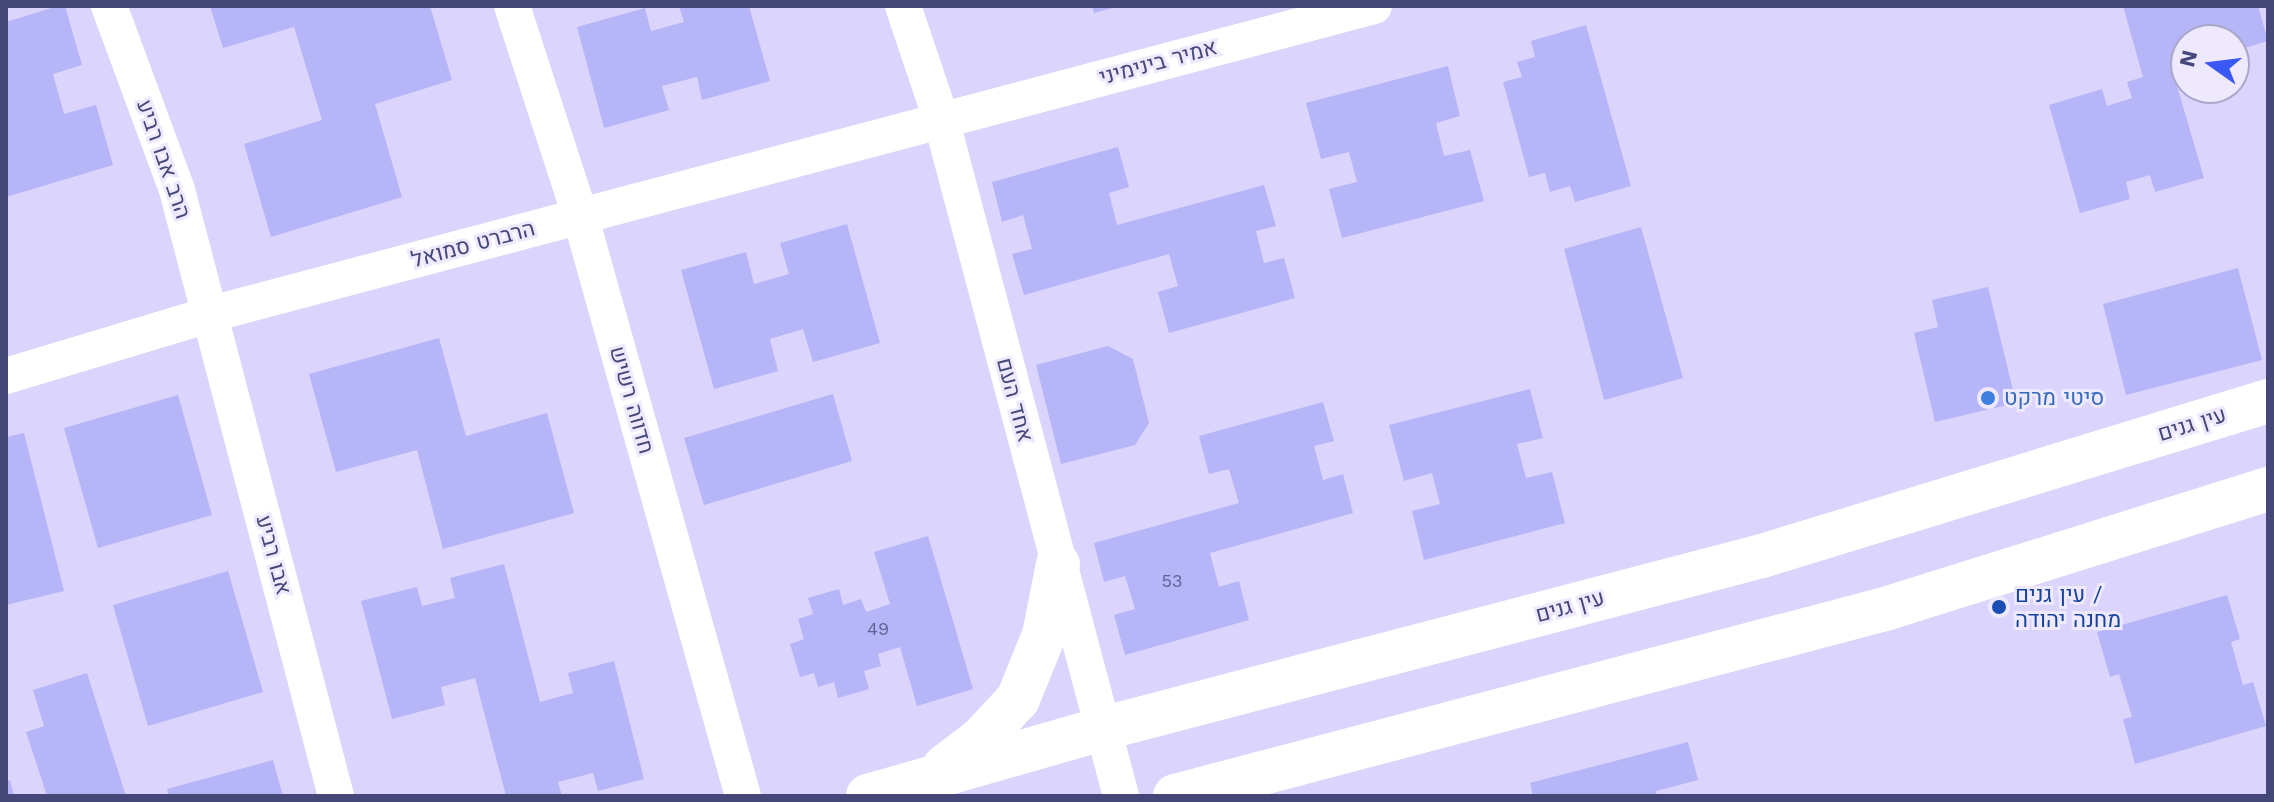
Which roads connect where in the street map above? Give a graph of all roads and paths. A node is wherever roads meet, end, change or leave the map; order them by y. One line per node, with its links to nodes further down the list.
1 (109, 6): 7 (street, הרב אבו רביע)
2 (512, 6): 6 (street, חדווה רשיש)
3 (903, 6): 5 (street, אחד העם)
4 (1374, 6): 5 (street, אמיר בינימיני)
5 (941, 119): 6 (street, הרברט סמואל); 11 (street, אחד העם)
6 (580, 215): 7 (street, הרברט סמואל); 15 (street, חדווה רשיש)
7 (211, 314): 8 (street, הרברט סמואל); 14 (street, אבו רביע)
8 (6, 376)
9 (2268, 401): 12 (street, עין גנים)
10 (2268, 489): 18 (street)
11 (1058, 564): 12 (street, אחד העם); 13 (street)
12 (1101, 729): 13 (street, עין גנים); 17 (street, אחד העם)
13 (928, 778): 16 (street, עין גנים)
14 (336, 796)
15 (743, 796)
16 (868, 796)
17 (1121, 796)
18 (1175, 796)

